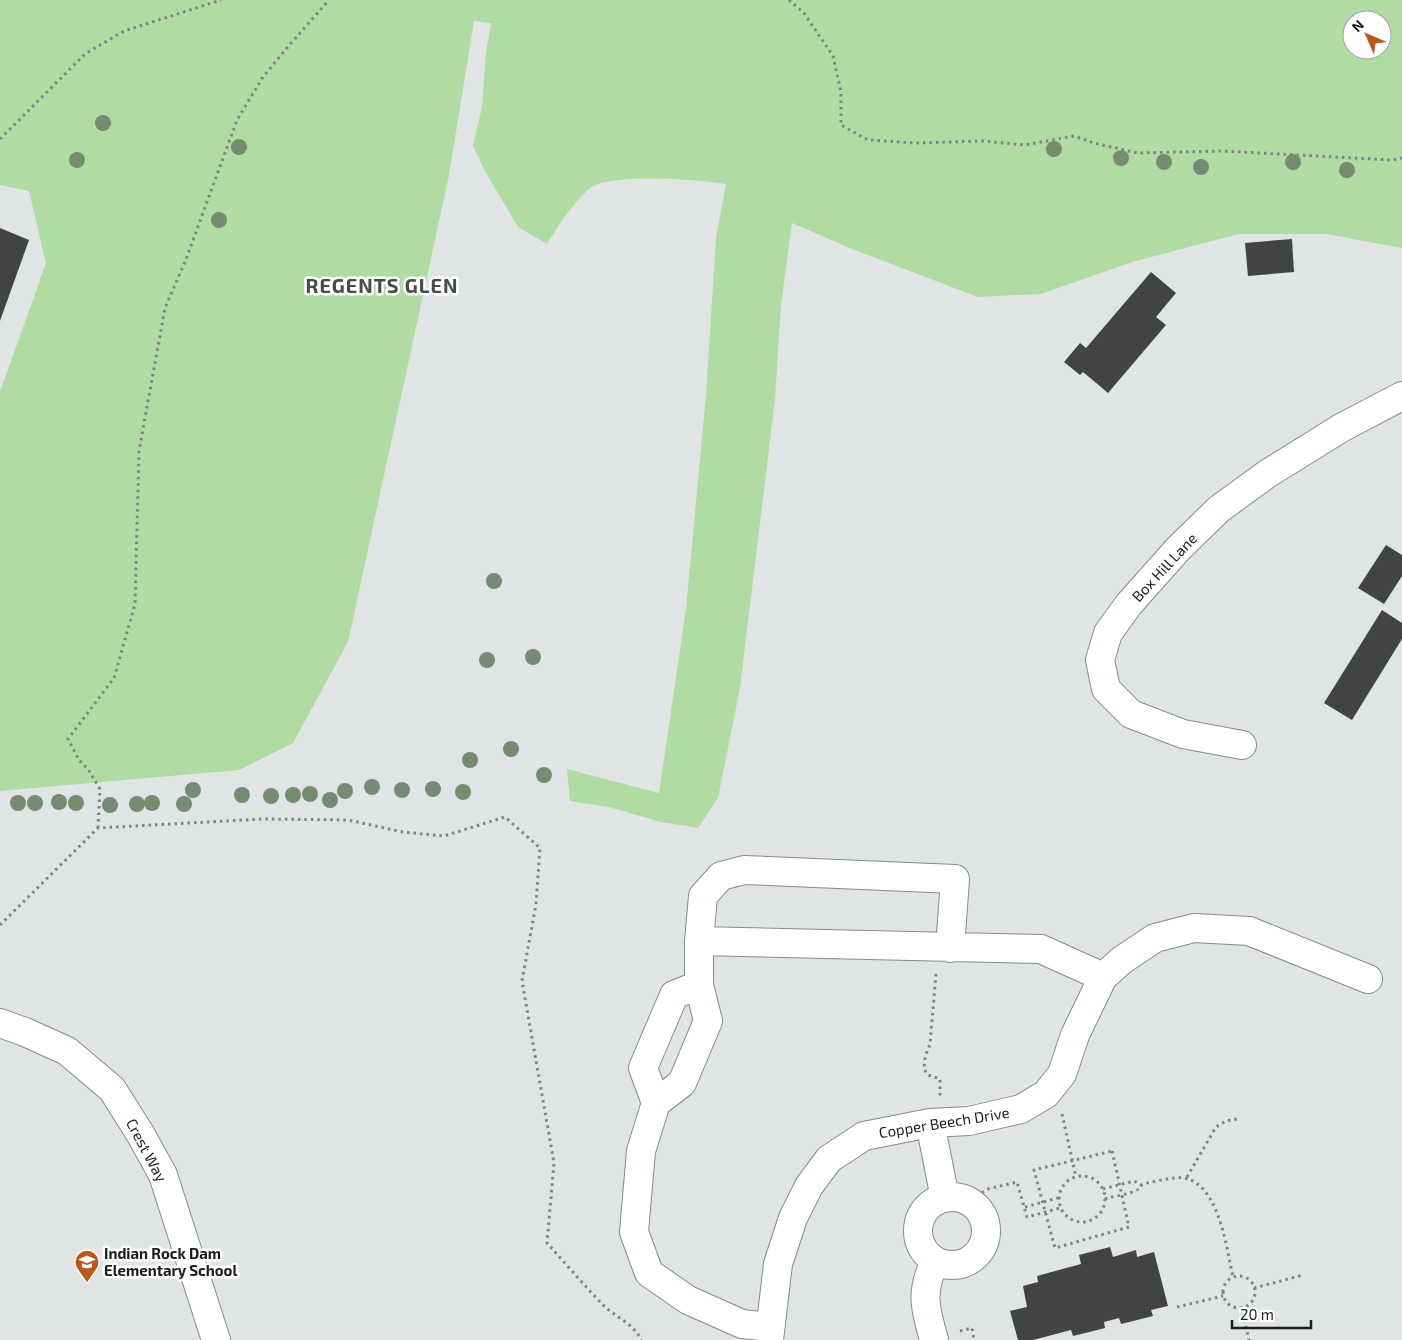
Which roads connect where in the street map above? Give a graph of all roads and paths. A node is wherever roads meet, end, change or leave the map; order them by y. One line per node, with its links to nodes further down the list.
1 (221, 0): 4 (path)
2 (329, 0): 8 (path)
3 (789, 0): 5 (path)
4 (0, 139)
5 (1402, 158)
6 (1402, 396): 7 (street, Box Hill Lane)
7 (1242, 745)
8 (98, 828): 9 (path); 43 (path)
9 (0, 924)
10 (699, 941): 11 (street); 11 (street); 14 (street)
11 (944, 948): 12 (street); 19 (path)
12 (1103, 977): 13 (street, Copper Beech Drive); 16 (street, Copper Beech Drive)
13 (1368, 979)
14 (699, 985): 17 (street); 17 (street)
15 (0, 1023): 42 (street, Crest Way)
16 (1046, 1094): 19 (street, Copper Beech Drive); 20 (path)
17 (656, 1102): 41 (street)
18 (1237, 1119): 22 (path)
19 (935, 1123): 29 (street); 41 (street, Copper Beech Drive)
20 (1072, 1160): 21 (path); 23 (path); 30 (path)
21 (1076, 1177): 25 (path); 27 (path)
22 (1187, 1177): 24 (path); 36 (path)
23 (1120, 1184): 24 (path); 25 (path); 26 (path)
24 (1141, 1185): 26 (path)
25 (1103, 1188): 28 (path)
26 (1122, 1194): 28 (path); 33 (path)
27 (1058, 1198): 30 (path); 32 (path)
28 (1105, 1199): 32 (path)
29 (957, 1200): 31 (path); 34 (street); 34 (street)
30 (1042, 1202): 31 (path); 33 (path)
31 (1024, 1207): 33 (path)
32 (1060, 1208): 33 (path)
33 (1045, 1213)
34 (935, 1261): 44 (street)
35 (1303, 1275): 37 (path)
36 (1233, 1277): 37 (path); 38 (path)
37 (1254, 1288): 40 (path)
38 (1223, 1296): 39 (path); 40 (path)
39 (1178, 1307)
40 (1241, 1307): 45 (path)
41 (770, 1334)
42 (216, 1340)
43 (641, 1340)
44 (934, 1340)
45 (1249, 1340)

